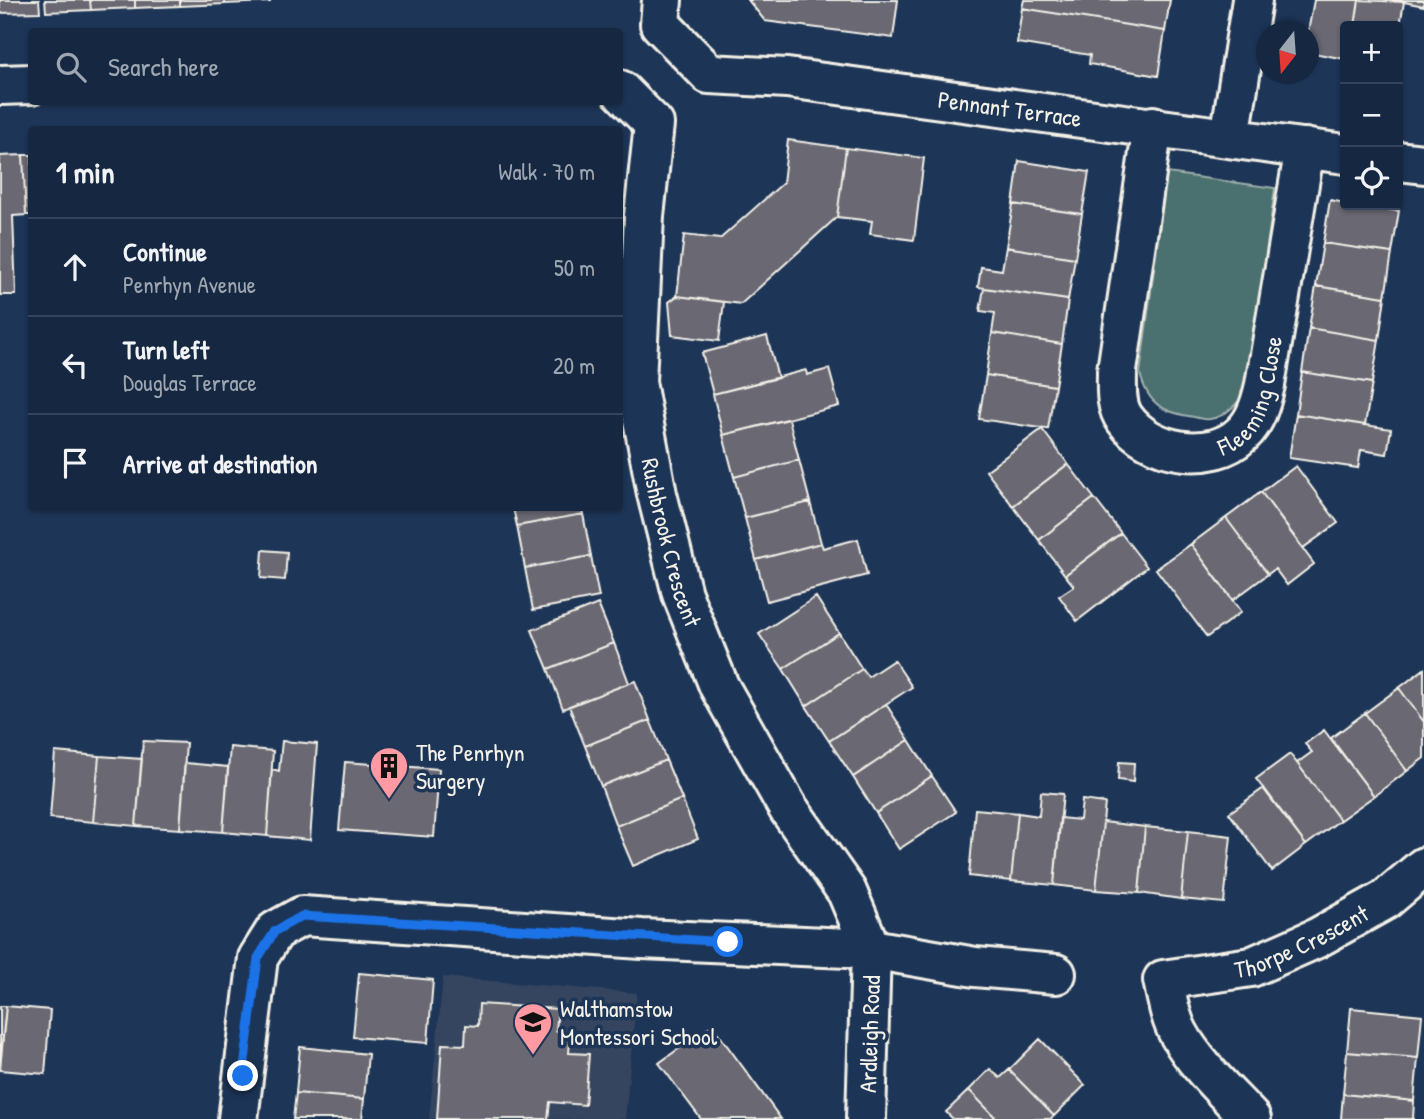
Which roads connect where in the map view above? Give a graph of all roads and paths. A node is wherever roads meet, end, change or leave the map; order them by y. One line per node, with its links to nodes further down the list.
1 (662, 0): 6 (street, Pennant Terrace)
2 (1252, 0): 7 (street)
3 (28, 84): 4 (street)
4 (0, 85)
5 (624, 95): 13 (street, Rushbrook Crescent)
6 (1153, 126): 7 (street, Pennant Terrace); 8 (street, Fleeming Close)
7 (1230, 137): 8 (street, Pennant Terrace)
8 (1305, 148): 9 (street, Pennant Terrace)
9 (1340, 153)
10 (1403, 162): 11 (street)
11 (1424, 164)
12 (1424, 867): 17 (street, Thorpe Crescent)
13 (871, 949): 14 (street); 15 (street); 16 (street, Ardleigh Road)
14 (1056, 974)
15 (238, 1119)
16 (866, 1119)
17 (1251, 1119)

